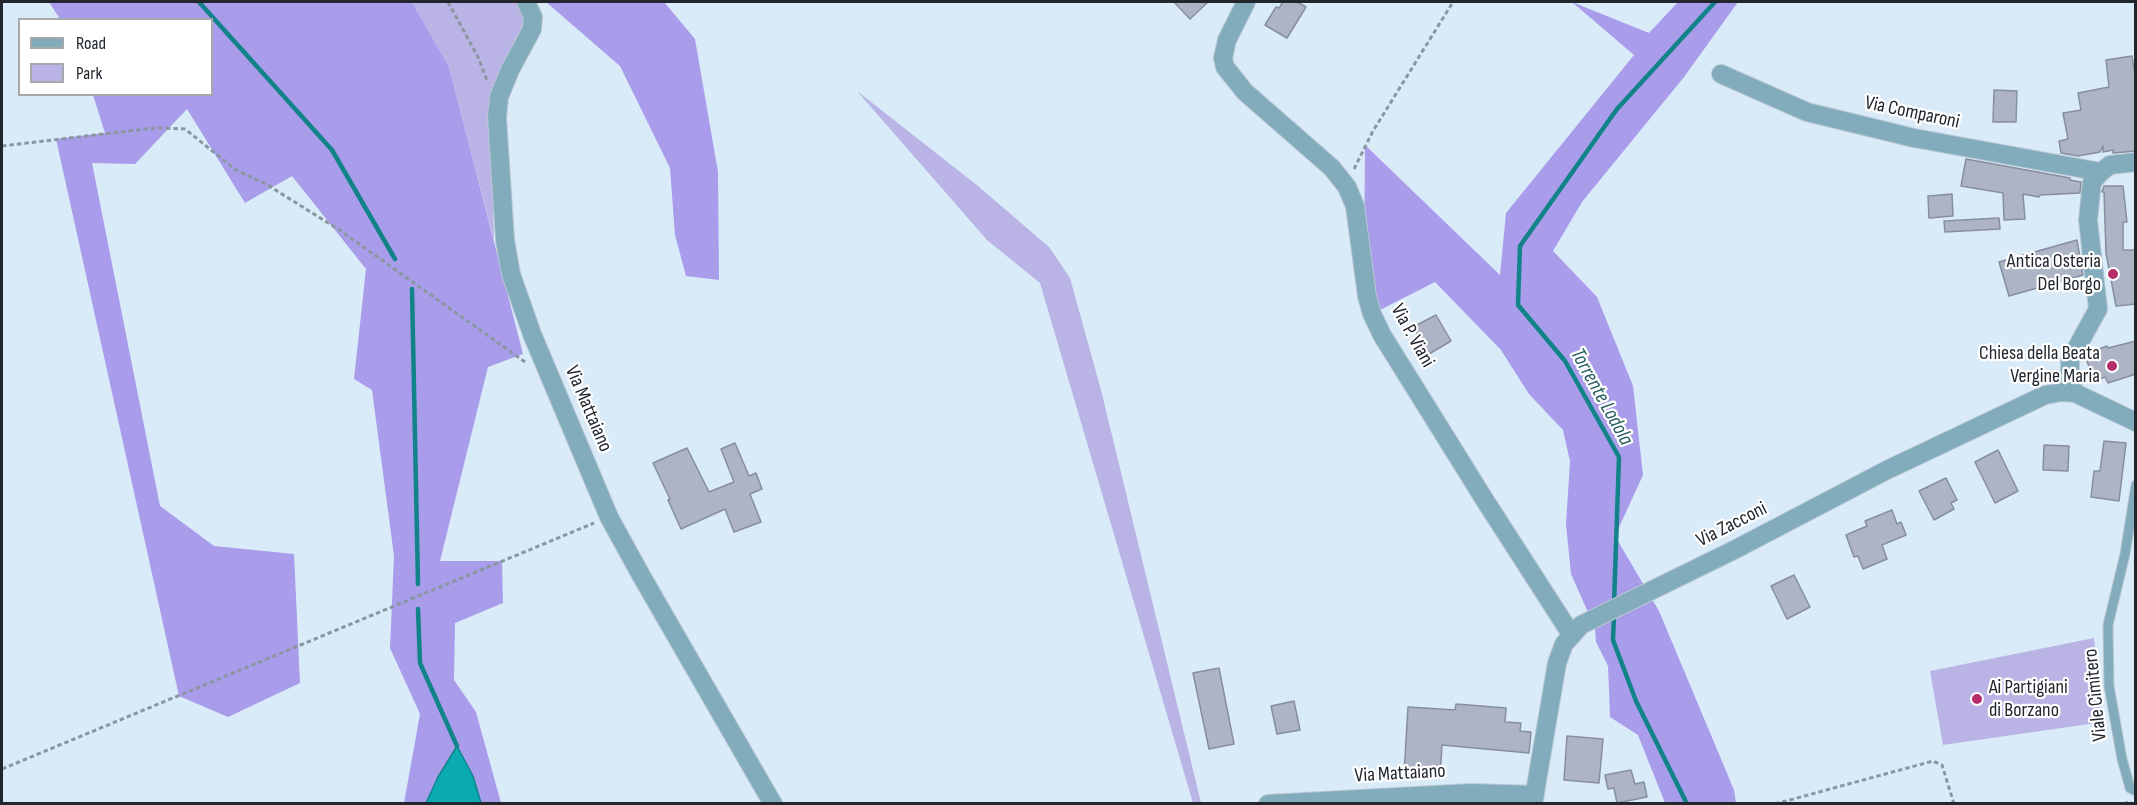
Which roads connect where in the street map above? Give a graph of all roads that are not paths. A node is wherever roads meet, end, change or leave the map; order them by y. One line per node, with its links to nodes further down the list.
1 (526, 2): 12 (street, Via Mattaiano)
2 (1246, 2): 9 (street, Via P. Viani)
3 (1721, 74): 5 (street, Via Comparoni)
4 (2136, 162): 5 (street, Via Comparoni)
5 (2101, 171): 6 (street)
6 (2075, 393): 7 (street); 9 (street, Via Zacconi)
7 (2136, 422)
8 (2136, 485): 10 (lane, Viale Cimitero)
9 (1576, 629): 11 (street)
10 (2136, 791)
11 (1534, 799): 13 (street, Via Mattaiano)
12 (773, 804)
13 (1268, 804)

